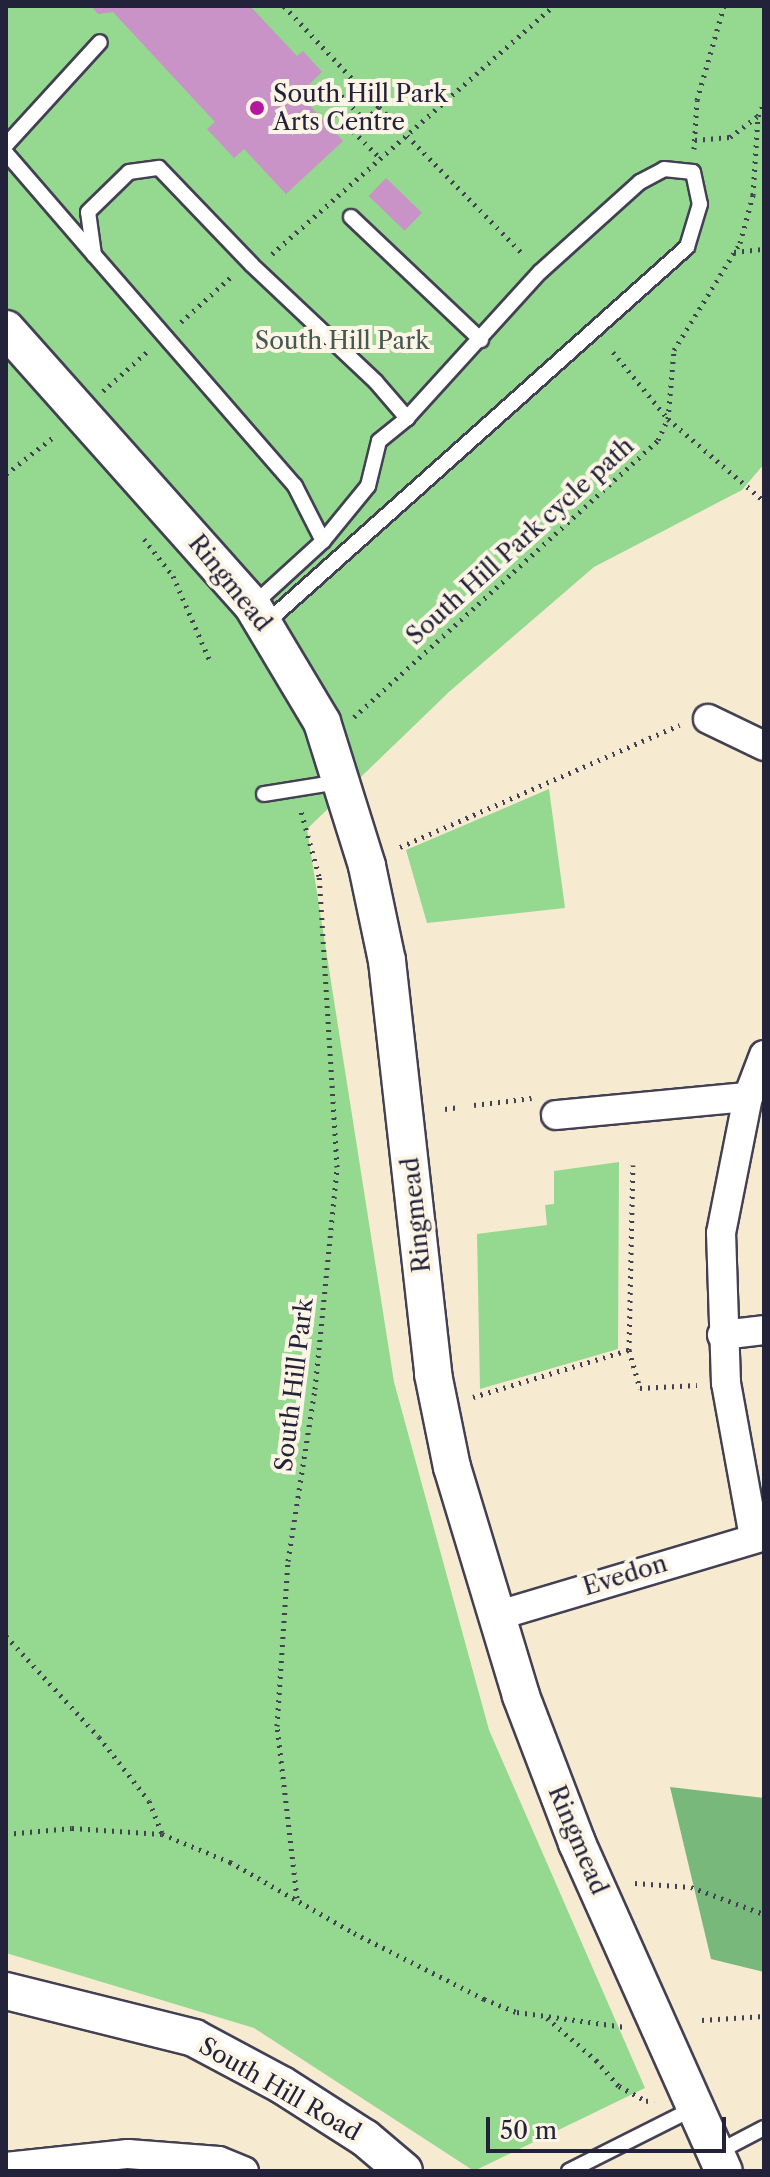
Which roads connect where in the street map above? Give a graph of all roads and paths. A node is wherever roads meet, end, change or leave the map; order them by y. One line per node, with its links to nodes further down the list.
1 (284, 6): 6 (path)
2 (553, 6): 8 (path)
3 (724, 6): 9 (path)
4 (100, 42): 10 (lane)
5 (764, 103): 7 (path, South Hill Park cycle path)
6 (379, 107): 8 (path); 12 (path)
7 (758, 116): 9 (path); 16 (path, South Hill Park cycle path)
8 (407, 135): 12 (path); 17 (path)
9 (695, 140): 13 (path)
10 (6, 145)
11 (6, 153): 18 (lane)
12 (380, 158): 19 (path)
13 (693, 172): 23 (lane); 34 (lane)
14 (351, 217): 23 (lane)
15 (764, 249): 16 (path)
16 (734, 252): 28 (path, South Hill Park cycle path)
17 (523, 254)
18 (94, 255): 27 (lane); 33 (lane)
19 (266, 259)
20 (237, 272): 21 (path)
21 (179, 324)
22 (6, 329): 34 (street, Ringmead)
23 (481, 340): 27 (lane)
24 (150, 349): 26 (path)
25 (613, 352): 28 (path)
26 (103, 391)
27 (407, 418): 33 (lane)
28 (668, 419): 31 (path); 36 (path, South Hill Park cycle path)
29 (60, 432): 30 (path)
30 (6, 474)
31 (764, 501)
32 (135, 528): 35 (path)
33 (323, 541): 34 (lane)
34 (259, 614): 39 (street, Ringmead)
35 (210, 661)
36 (353, 717)
37 (708, 719): 38 (street); 42 (path)
38 (764, 746)
39 (341, 782): 40 (lane); 56 (street, Ringmead)
40 (295, 789): 41 (lane); 61 (path, South Hill Park)
41 (264, 794)
42 (400, 847)
43 (764, 1055): 44 (street, Evedon)
44 (748, 1097): 48 (street); 51 (street, Evedon)
45 (474, 1105): 48 (path)
46 (459, 1107): 47 (path)
47 (445, 1109)
48 (556, 1115)
49 (633, 1165): 52 (path)
50 (764, 1330): 51 (street)
51 (722, 1335): 53 (street, Evedon)
52 (629, 1350): 53 (path); 54 (path)
53 (726, 1383): 55 (street, Evedon)
54 (473, 1397)
55 (759, 1536): 56 (street, Evedon)
56 (496, 1616): 68 (street, Ringmead)
57 (6, 1636): 59 (path)
58 (6, 1834): 59 (path)
59 (162, 1834): 61 (path)
60 (635, 1883): 62 (path)
61 (297, 1898): 65 (path)
62 (764, 1914)
63 (6, 1991): 73 (street, South Hill Road)
64 (764, 2016): 66 (path)
65 (547, 2017): 67 (path); 68 (path)
66 (702, 2020)
67 (626, 2027)
68 (692, 2098): 70 (street, Ringmead); 74 (lane)
69 (764, 2128): 70 (lane)
70 (720, 2162)
71 (6, 2167): 72 (street)
72 (244, 2171)
73 (404, 2171)
74 (569, 2171)

